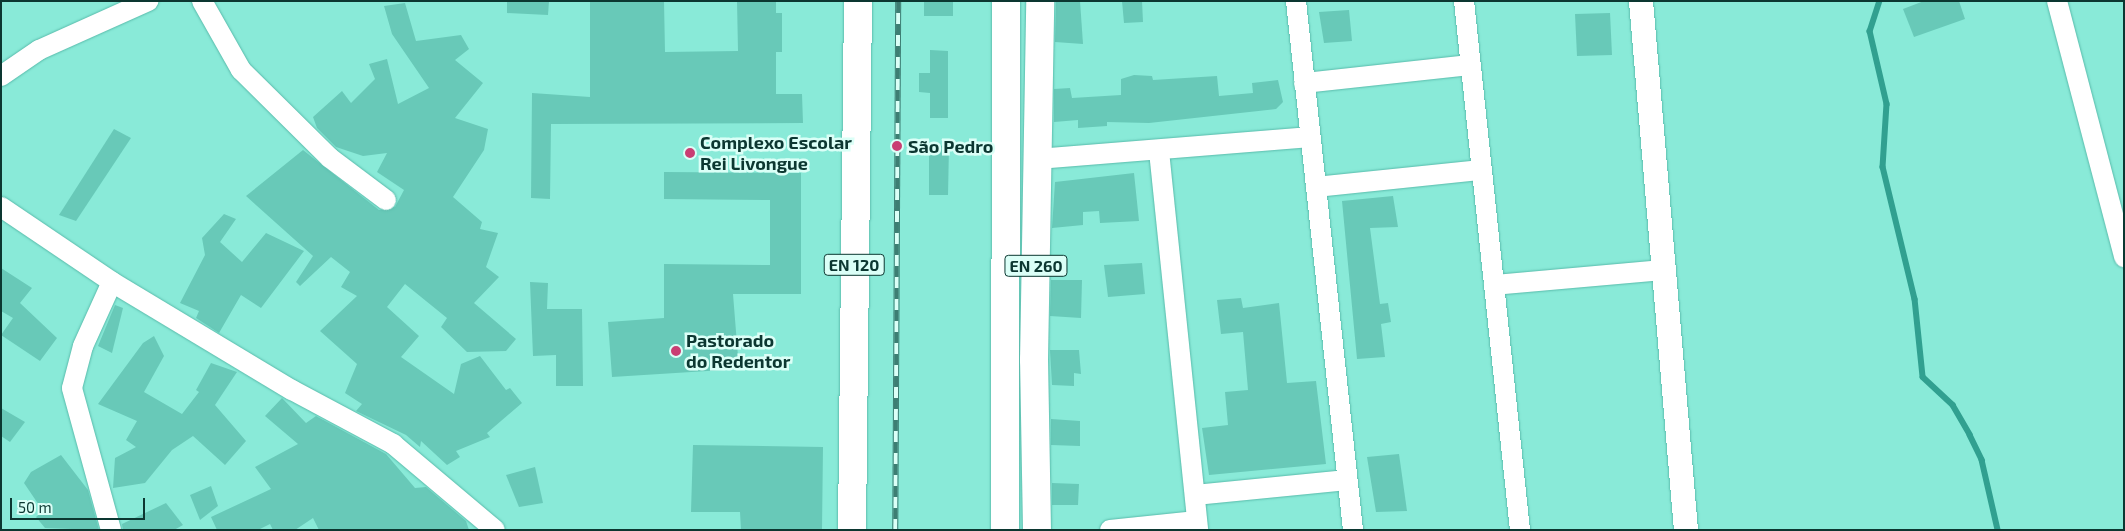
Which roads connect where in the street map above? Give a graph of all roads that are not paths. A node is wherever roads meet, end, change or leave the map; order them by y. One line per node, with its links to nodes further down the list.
1 (148, 1): 11 (street)
2 (202, 1): 18 (street)
3 (858, 1): 31 (main road, EN 120)
4 (1006, 1): 24 (main road, EN 260)
5 (1040, 1): 15 (main road, EN 260)
6 (1296, 1): 12 (street)
7 (1464, 1): 10 (street)
8 (1641, 1): 21 (street)
9 (2057, 1): 20 (street)
10 (1469, 66): 12 (street); 16 (street)
11 (1, 76)
12 (1304, 83): 13 (street)
13 (1310, 137): 14 (street); 17 (street)
14 (1159, 151): 15 (street); 27 (street)
15 (1038, 159): 25 (main road, EN 260)
16 (1481, 170): 17 (street); 23 (street)
17 (1316, 187): 26 (street)
18 (386, 200)
19 (1, 207): 22 (street)
20 (2124, 257)
21 (1661, 270): 23 (street); 37 (street)
22 (112, 282): 29 (street); 30 (street)
23 (1494, 285): 36 (street)
24 (1002, 359): 25 (main road); 32 (main road, EN 260)
25 (1034, 360): 33 (main road, EN 260)
26 (1348, 480): 27 (street); 35 (street)
27 (1195, 495): 28 (street)
28 (1197, 525): 34 (street)
29 (111, 530)
30 (495, 530)
31 (852, 530)
32 (1005, 530)
33 (1037, 530)
34 (1110, 530)
35 (1353, 530)
36 (1520, 530)
37 (1686, 530)

